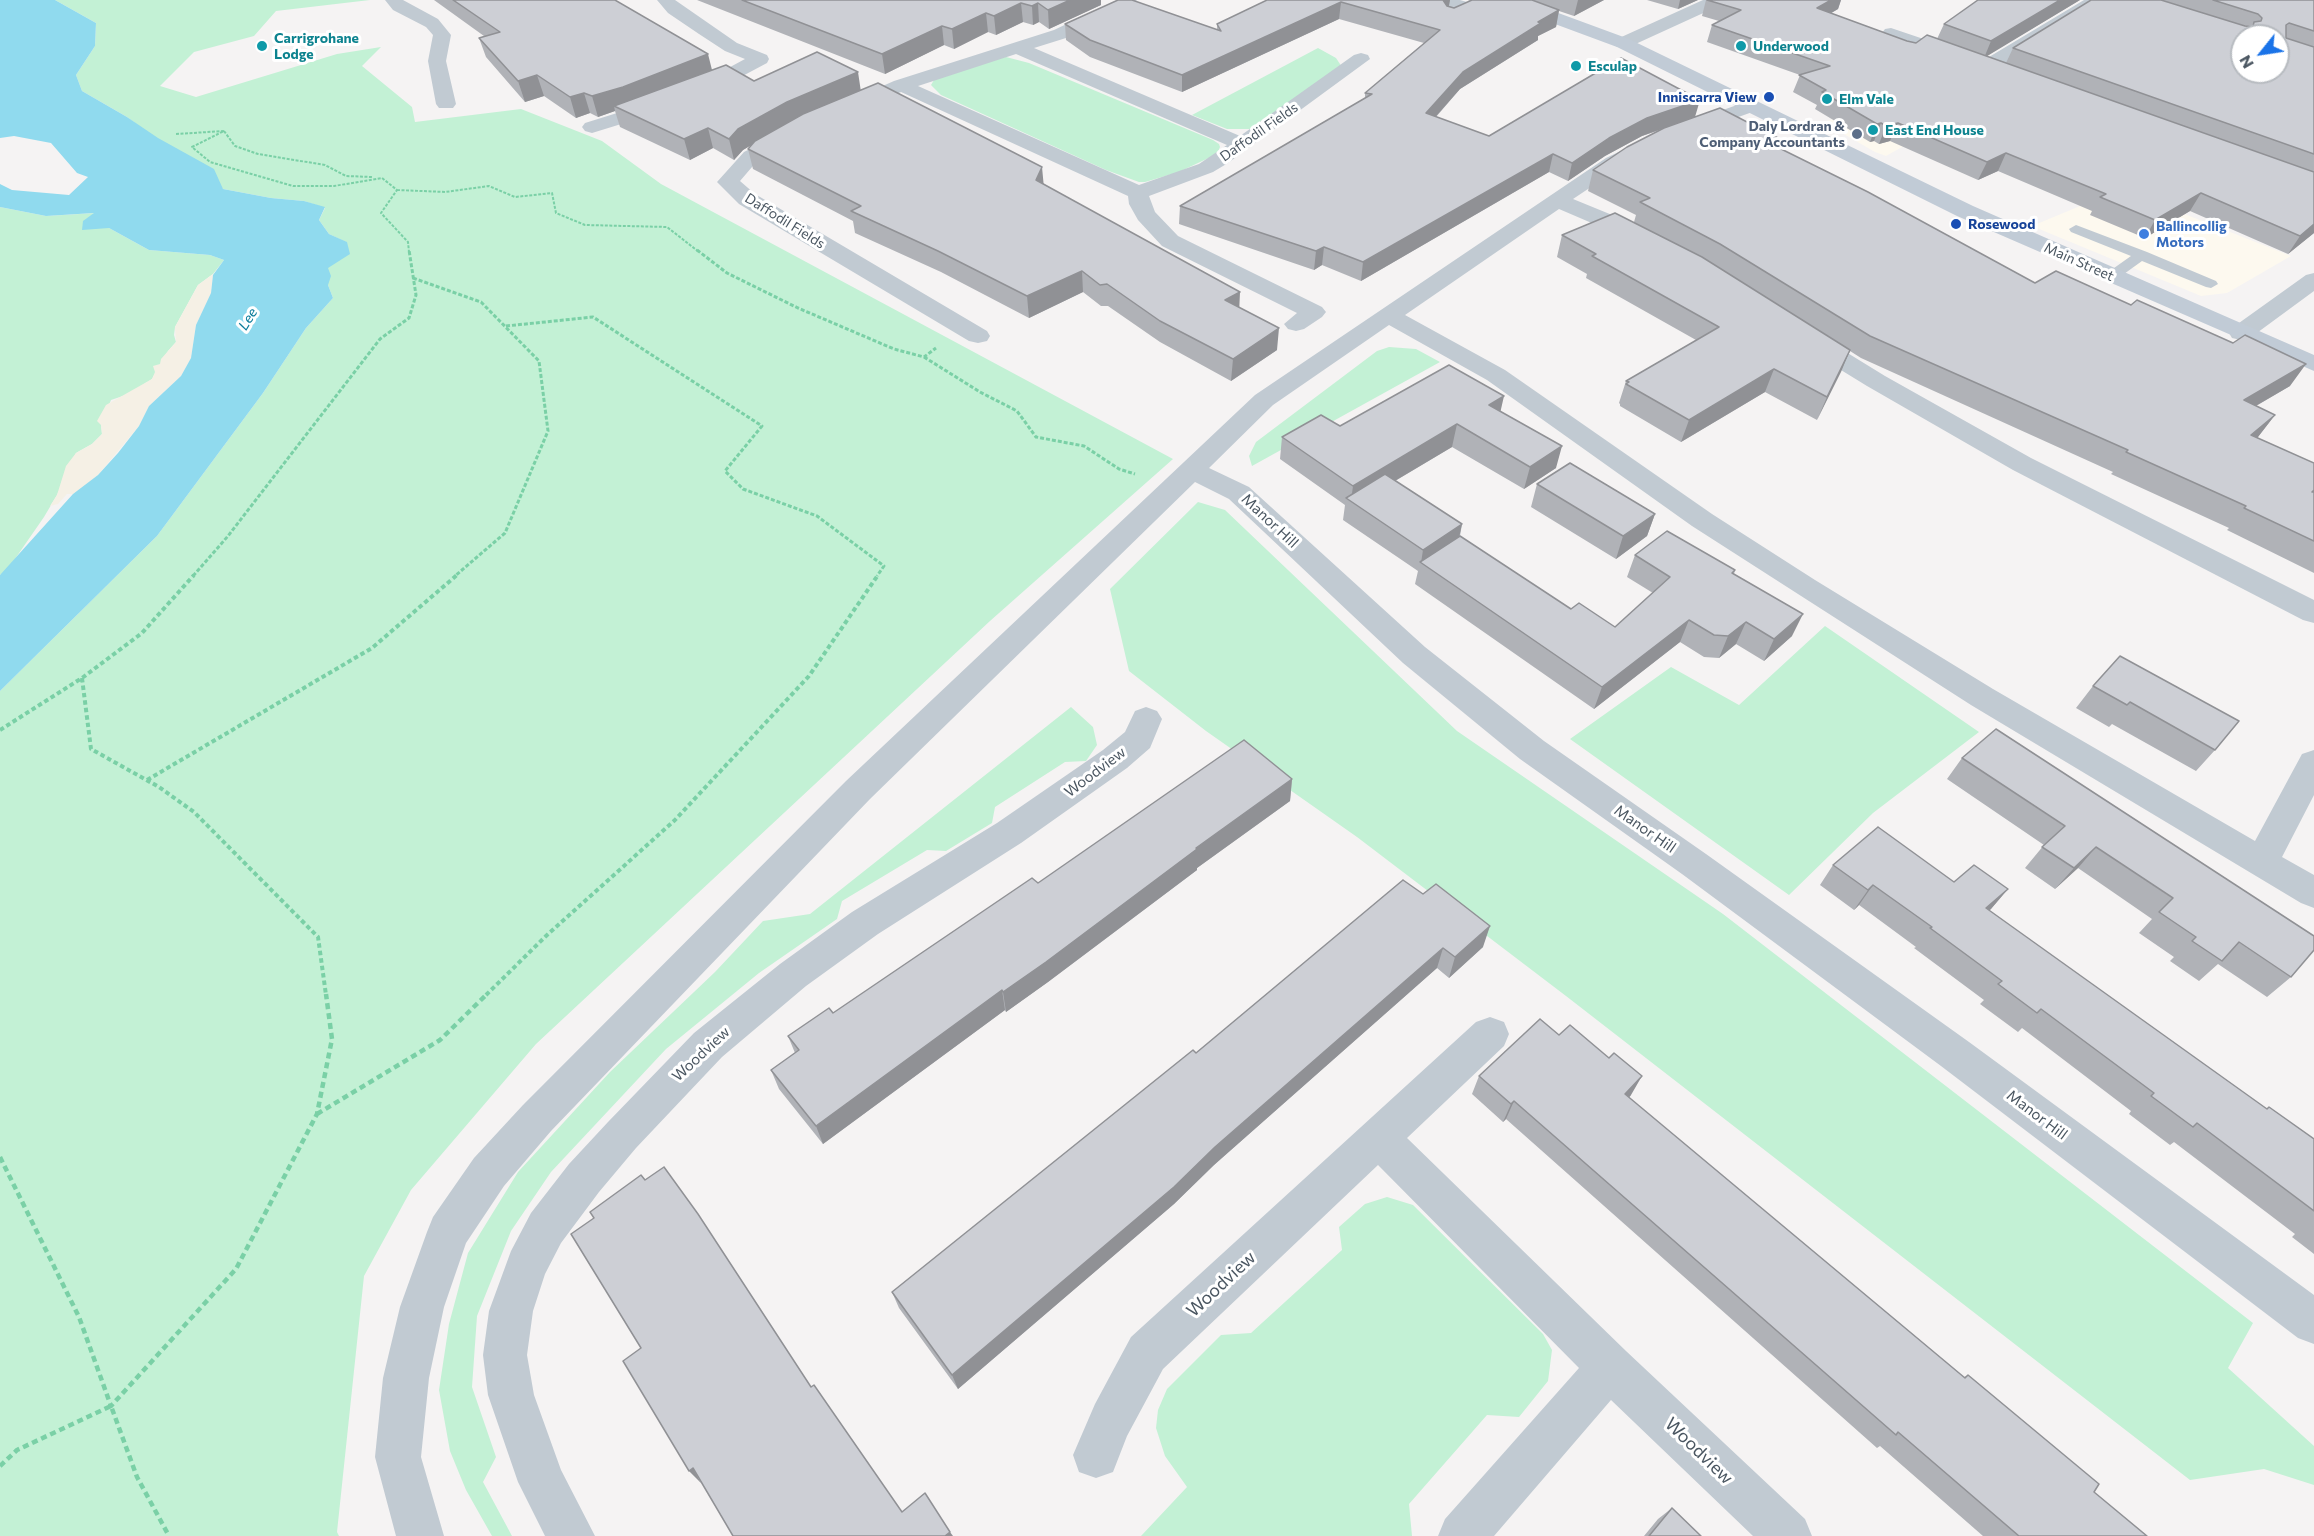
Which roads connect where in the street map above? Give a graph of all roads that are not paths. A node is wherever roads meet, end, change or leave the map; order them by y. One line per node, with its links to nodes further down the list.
1 (394, 0): 16 (street)
2 (666, 0): 20 (street)
3 (1128, 0): 11 (street)
4 (1441, 0): 8 (street)
5 (1507, 0): 10 (main road, Main Street)
6 (1717, 0): 10 (street)
7 (2096, 0): 13 (street)
8 (1452, 17)
9 (1891, 33): 13 (street)
10 (1623, 44): 17 (main road, Main Street)
11 (1017, 48): 15 (street); 21 (street)
12 (1361, 59): 21 (street, Daffodil Fields)
13 (1986, 67): 14 (street)
14 (2008, 75)
15 (901, 85): 18 (street); 22 (street)
16 (446, 104)
17 (1751, 106): 23 (street); 27 (main road, Main Street)
18 (829, 116)
19 (809, 124): 33 (street, Daffodil Fields)
20 (592, 127)
21 (1243, 145): 22 (street, Daffodil Fields)
22 (1138, 193): 31 (street)
23 (1558, 201): 25 (street); 30 (street)
24 (2076, 229): 26 (lane)
25 (1661, 250)
26 (2142, 255): 27 (lane); 29 (lane)
27 (2112, 276): 34 (main road, Main Street)
28 (2314, 280): 34 (street)
29 (2211, 284)
30 (1388, 315): 36 (street); 40 (street)
31 (1296, 324)
32 (1784, 325): 37 (street)
33 (970, 331)
34 (2241, 333): 35 (main road, Main Street)
35 (2314, 364)
36 (1183, 477): 44 (street, Manor Hill); 47 (street)
37 (2314, 613)
38 (1146, 719): 48 (street, Woodview)
39 (2314, 763): 40 (street)
40 (2262, 861): 41 (street)
41 (2314, 892)
42 (1490, 1034): 43 (street, Woodview)
43 (1379, 1138): 45 (street, Woodview); 46 (street, Woodview)
44 (2314, 1322)
45 (1610, 1367): 49 (street); 50 (street, Woodview)
46 (1096, 1455)
47 (420, 1536)
48 (571, 1536)
49 (1462, 1536)
50 (1788, 1536)

